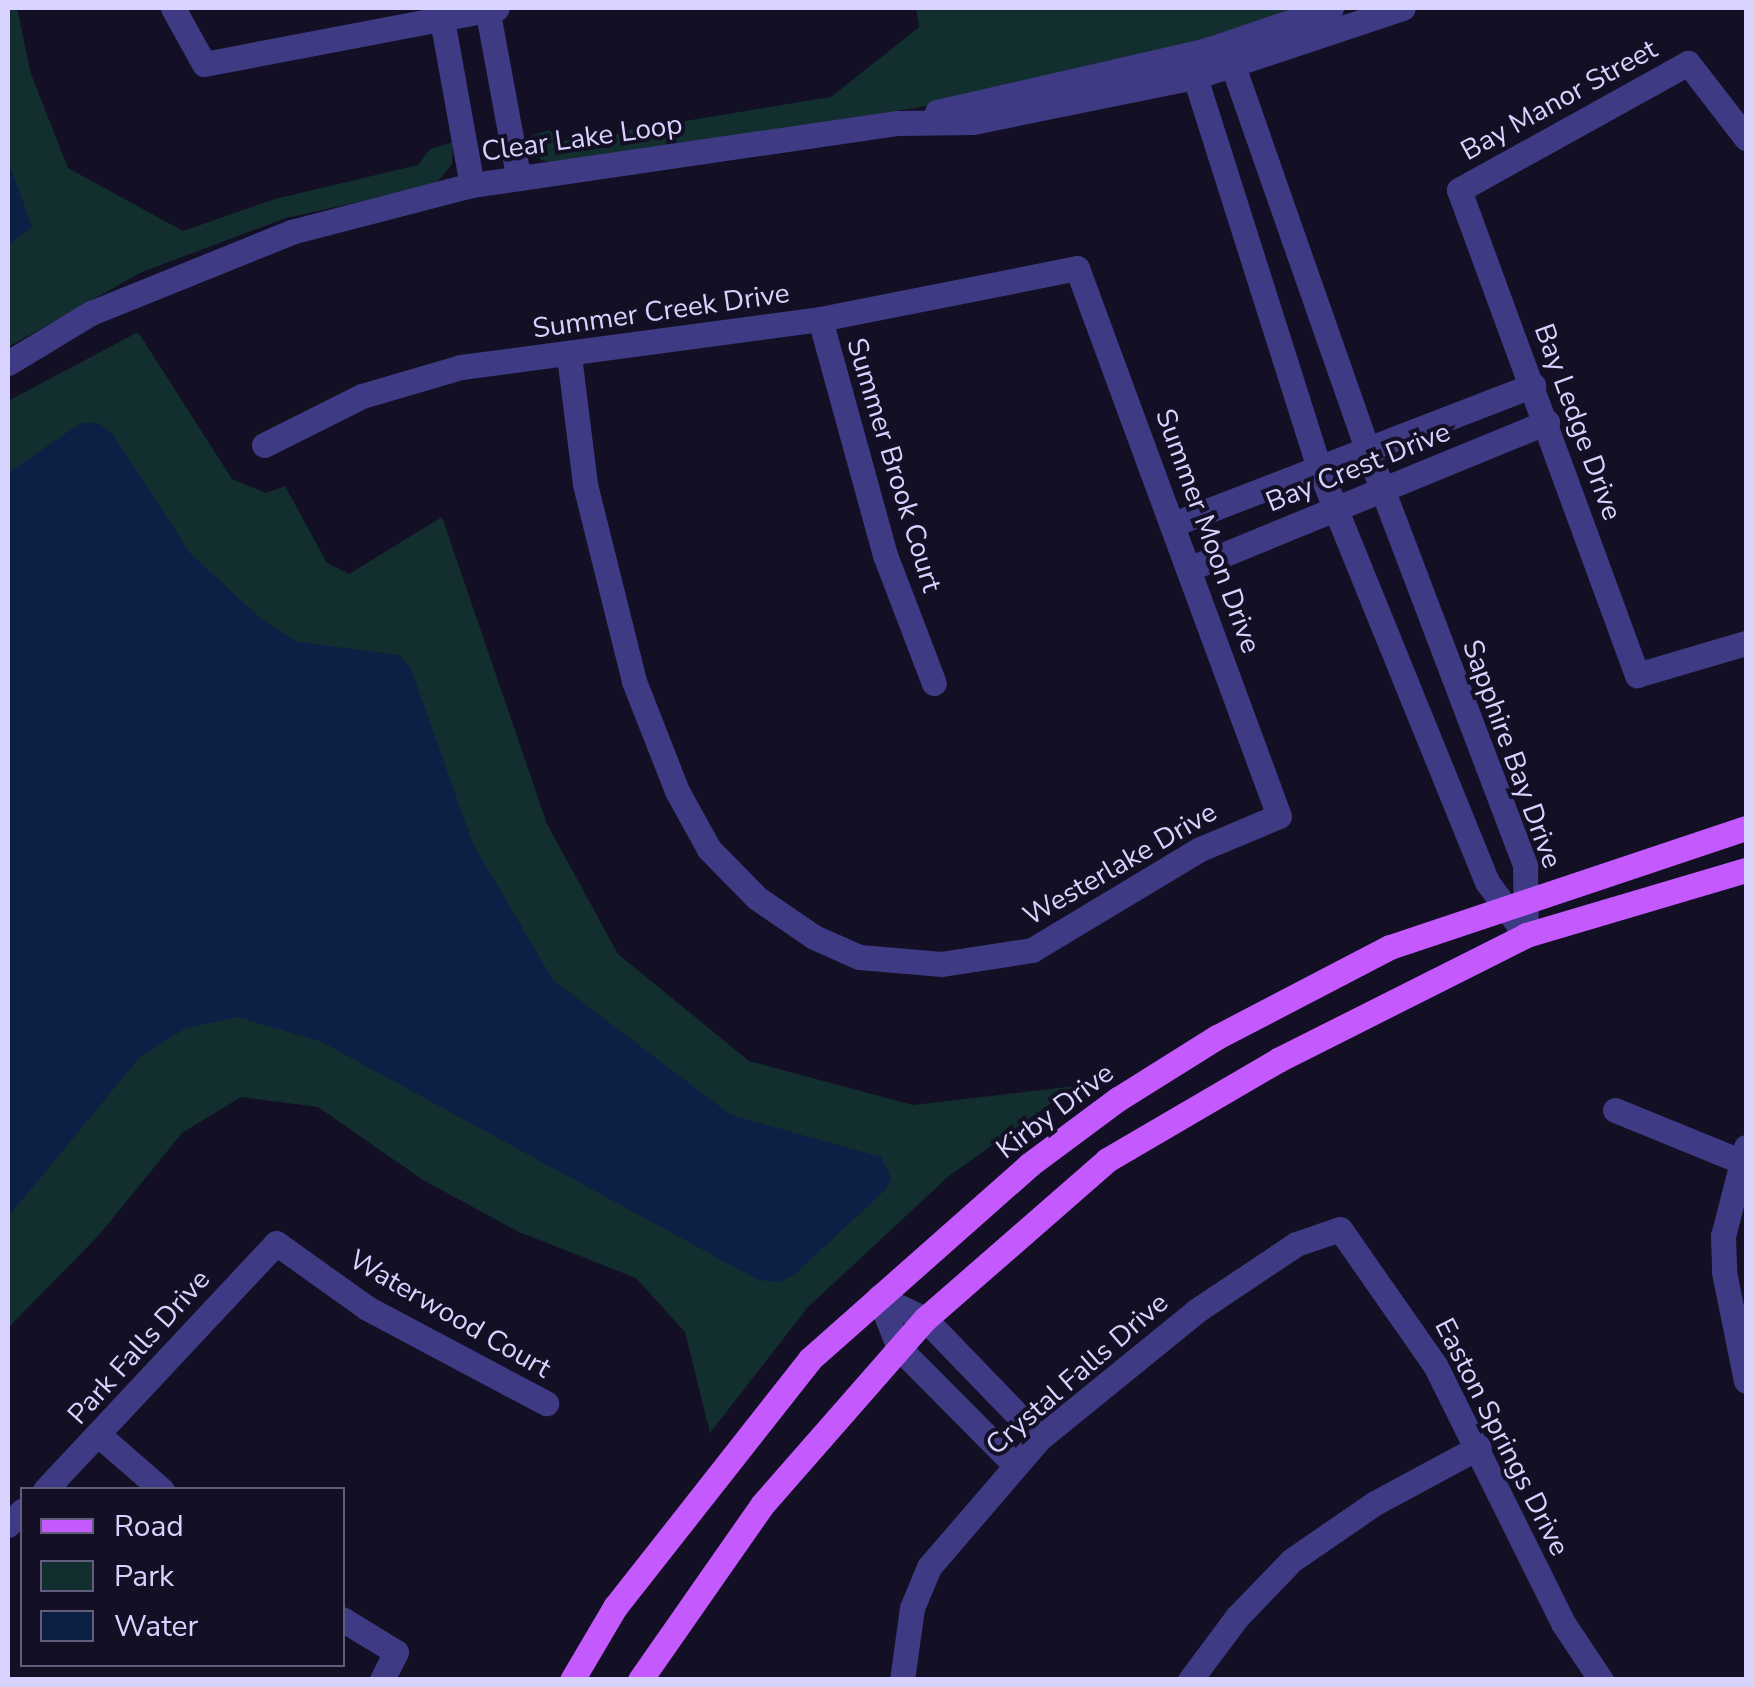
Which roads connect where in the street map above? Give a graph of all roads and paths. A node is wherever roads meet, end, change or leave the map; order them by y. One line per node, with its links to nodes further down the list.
1 (173, 8): 5 (street)
2 (491, 8): 5 (street); 11 (street)
3 (1331, 8): 6 (street)
4 (1403, 8): 7 (street, Clear Lake Loop)
5 (441, 12): 12 (street)
6 (1207, 50): 7 (street); 8 (street); 9 (street)
7 (1233, 66): 8 (street, Clear Lake Loop); 21 (street, Sapphire Bay Drive)
8 (1195, 77): 9 (street, Clear Lake Loop); 22 (street)
9 (898, 122): 11 (street, Clear Lake Loop)
10 (1746, 138): 13 (street, Bay Manor Street)
11 (518, 174): 12 (street, Clear Lake Loop)
12 (472, 185): 17 (street, Clear Lake Loop)
13 (1459, 190): 18 (street, Bay Ledge Drive)
14 (1077, 268): 15 (street, Summer Creek Drive); 25 (street, Summer Moon Drive)
15 (820, 319): 16 (street, Summer Creek Drive); 28 (street, Summer Brook Court)
16 (568, 355): 20 (street, Summer Creek Drive); 29 (street, Westerlake Drive)
17 (8, 363)
18 (1533, 385): 19 (street, Bay Ledge Drive); 21 (street, Bay Crest Drive)
19 (1547, 422): 23 (street, Bay Crest Drive); 27 (street, Bay Ledge Drive)
20 (264, 444)
21 (1368, 449): 22 (street, Bay Crest Drive); 23 (street, Sapphire Bay Drive)
22 (1319, 468): 24 (street); 25 (street, Bay Crest Drive)
23 (1383, 489): 24 (street, Bay Crest Drive); 32 (street, Sapphire Bay Drive)
24 (1336, 508): 26 (street, Bay Crest Drive); 33 (street)
25 (1176, 523): 26 (street, Summer Moon Drive)
26 (1192, 568): 29 (street, Summer Moon Drive)
27 (1746, 643)
28 (934, 683)
29 (1279, 816)
30 (1746, 828): 32 (main road, Kirby Drive)
31 (1746, 870): 34 (main road)
32 (1530, 899): 33 (main road, Kirby Drive); 34 (street, Sapphire Bay Drive)
33 (1502, 909): 34 (street); 39 (main road, Kirby Drive)
34 (1526, 935): 40 (main road)
35 (1616, 1110): 36 (street)
36 (1743, 1154): 42 (street)
37 (1340, 1228): 45 (street, Crystal Falls Drive); 46 (street, Easton Springs Drive)
38 (276, 1243): 43 (street, Waterwood Court); 44 (street, Park Falls Drive)
39 (879, 1297): 40 (street); 41 (street); 52 (main road, Kirby Drive)
40 (925, 1320): 41 (main road); 45 (street)
41 (899, 1348): 47 (street); 53 (main road)
42 (1746, 1381)
43 (546, 1403)
44 (100, 1436): 48 (street, Park Falls Drive); 49 (street)
45 (1040, 1438): 47 (street, Crystal Falls Drive)
46 (1479, 1447): 55 (street); 56 (street, Easton Springs Drive)
47 (1014, 1464): 54 (street, Crystal Falls Drive)
48 (47, 1487)
49 (159, 1487)
50 (345, 1620): 51 (street)
51 (382, 1680)
52 (572, 1680)
53 (640, 1680)
54 (902, 1680)
55 (1190, 1680)
56 (1600, 1680)

